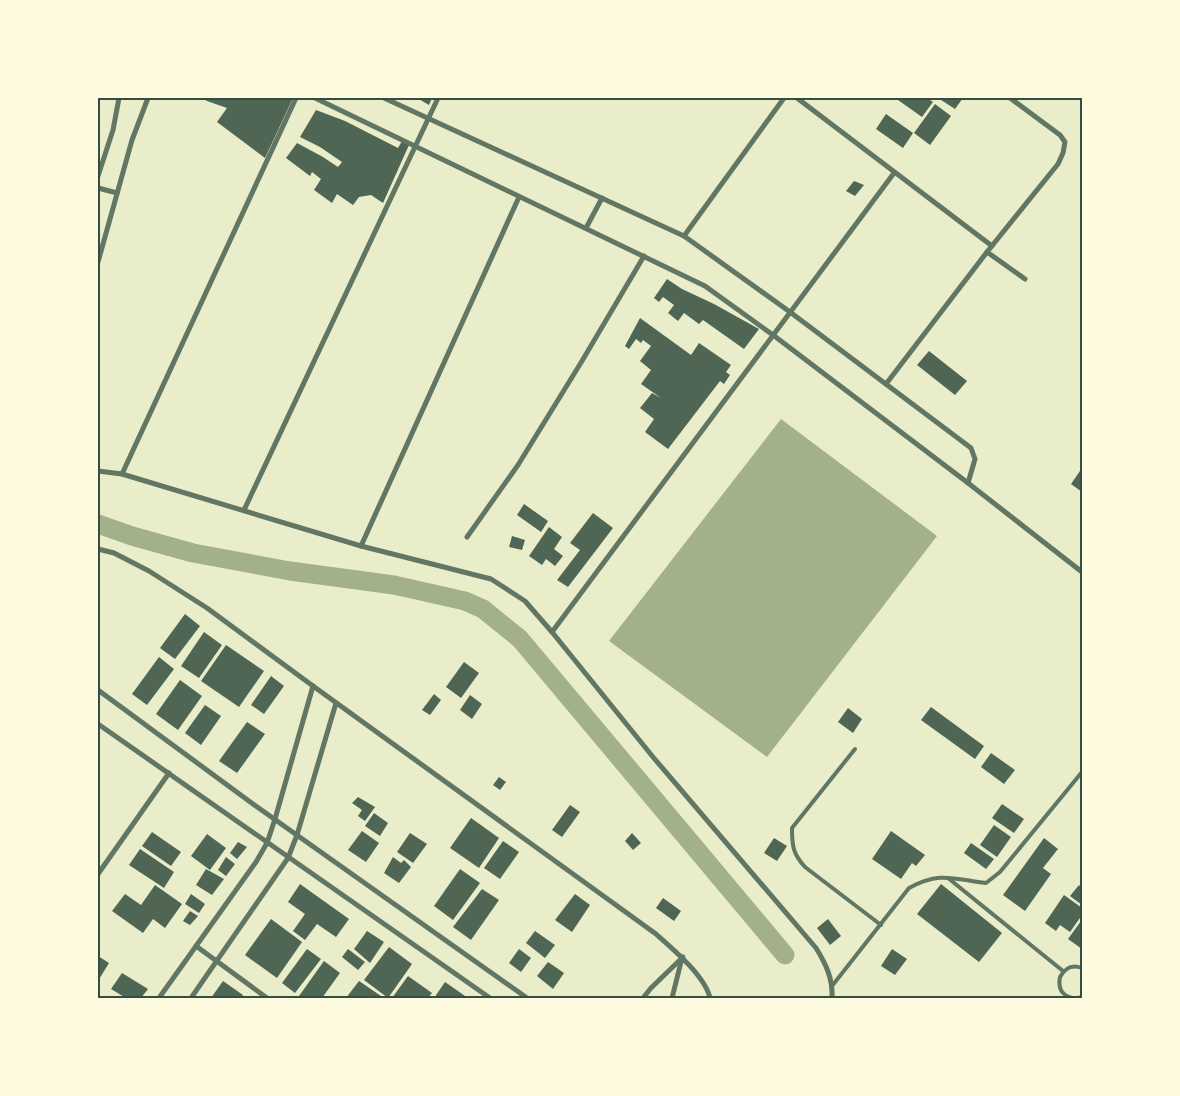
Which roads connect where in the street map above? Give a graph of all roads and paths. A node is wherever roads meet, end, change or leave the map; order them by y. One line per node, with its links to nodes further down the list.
1 (119, 98): 13 (street)
2 (148, 98): 15 (street)
3 (296, 98): 29 (street)
4 (315, 98): 11 (street)
5 (384, 98): 10 (street)
6 (438, 98): 10 (street)
7 (784, 98): 19 (street)
8 (797, 98): 12 (street)
9 (1010, 98): 20 (street)
10 (427, 118): 11 (street); 17 (street)
11 (415, 146): 16 (street); 31 (street)
12 (894, 173): 20 (street); 25 (street)
13 (98, 176)
14 (98, 188): 15 (street)
15 (117, 193): 23 (street)
16 (519, 196): 18 (street); 33 (street)
17 (602, 198): 18 (street); 19 (street)
18 (586, 228): 22 (street)
19 (684, 236): 25 (street)
20 (992, 246): 21 (street)
21 (987, 252): 24 (street); 27 (street)
22 (644, 256): 26 (street); 32 (street)
23 (98, 262)
24 (1024, 280)
25 (790, 312): 26 (street); 27 (street)
26 (773, 335): 30 (street); 36 (street)
27 (886, 384): 30 (street)
28 (98, 472): 29 (street)
29 (122, 474): 31 (street)
30 (968, 483): 35 (street)
31 (244, 510): 33 (street)
32 (467, 537)
33 (361, 546): 36 (street)
34 (98, 549): 37 (street)
35 (1082, 572)
36 (552, 632): 56 (street)
37 (313, 686): 39 (street); 44 (street)
38 (98, 690): 44 (street)
39 (336, 703): 45 (street); 52 (street)
40 (98, 724): 43 (street)
41 (855, 749): 50 (lane)
42 (1082, 772): 49 (lane)
43 (169, 773): 46 (street); 48 (street)
44 (275, 819): 45 (street); 46 (street)
45 (297, 835): 47 (street); 63 (street)
46 (267, 844): 47 (street); 51 (street)
47 (288, 858): 53 (street); 62 (street)
48 (98, 874)
49 (946, 876): 50 (lane); 55 (lane)
50 (881, 924): 56 (lane)
51 (196, 946): 53 (street); 59 (street)
52 (683, 957): 57 (street); 66 (street); 67 (street)
53 (217, 962): 60 (street); 61 (street)
54 (1082, 968): 55 (lane)
55 (1063, 971): 69 (lane)
56 (832, 986): 68 (street)
57 (651, 988): 64 (street); 65 (street)
58 (1082, 997): 70 (lane)
59 (159, 998)
60 (191, 998)
61 (267, 998)
62 (487, 998)
63 (527, 998)
64 (643, 998)
65 (648, 998)
66 (672, 998)
67 (710, 998)
68 (832, 998)
69 (1072, 998)
70 (1078, 998)

